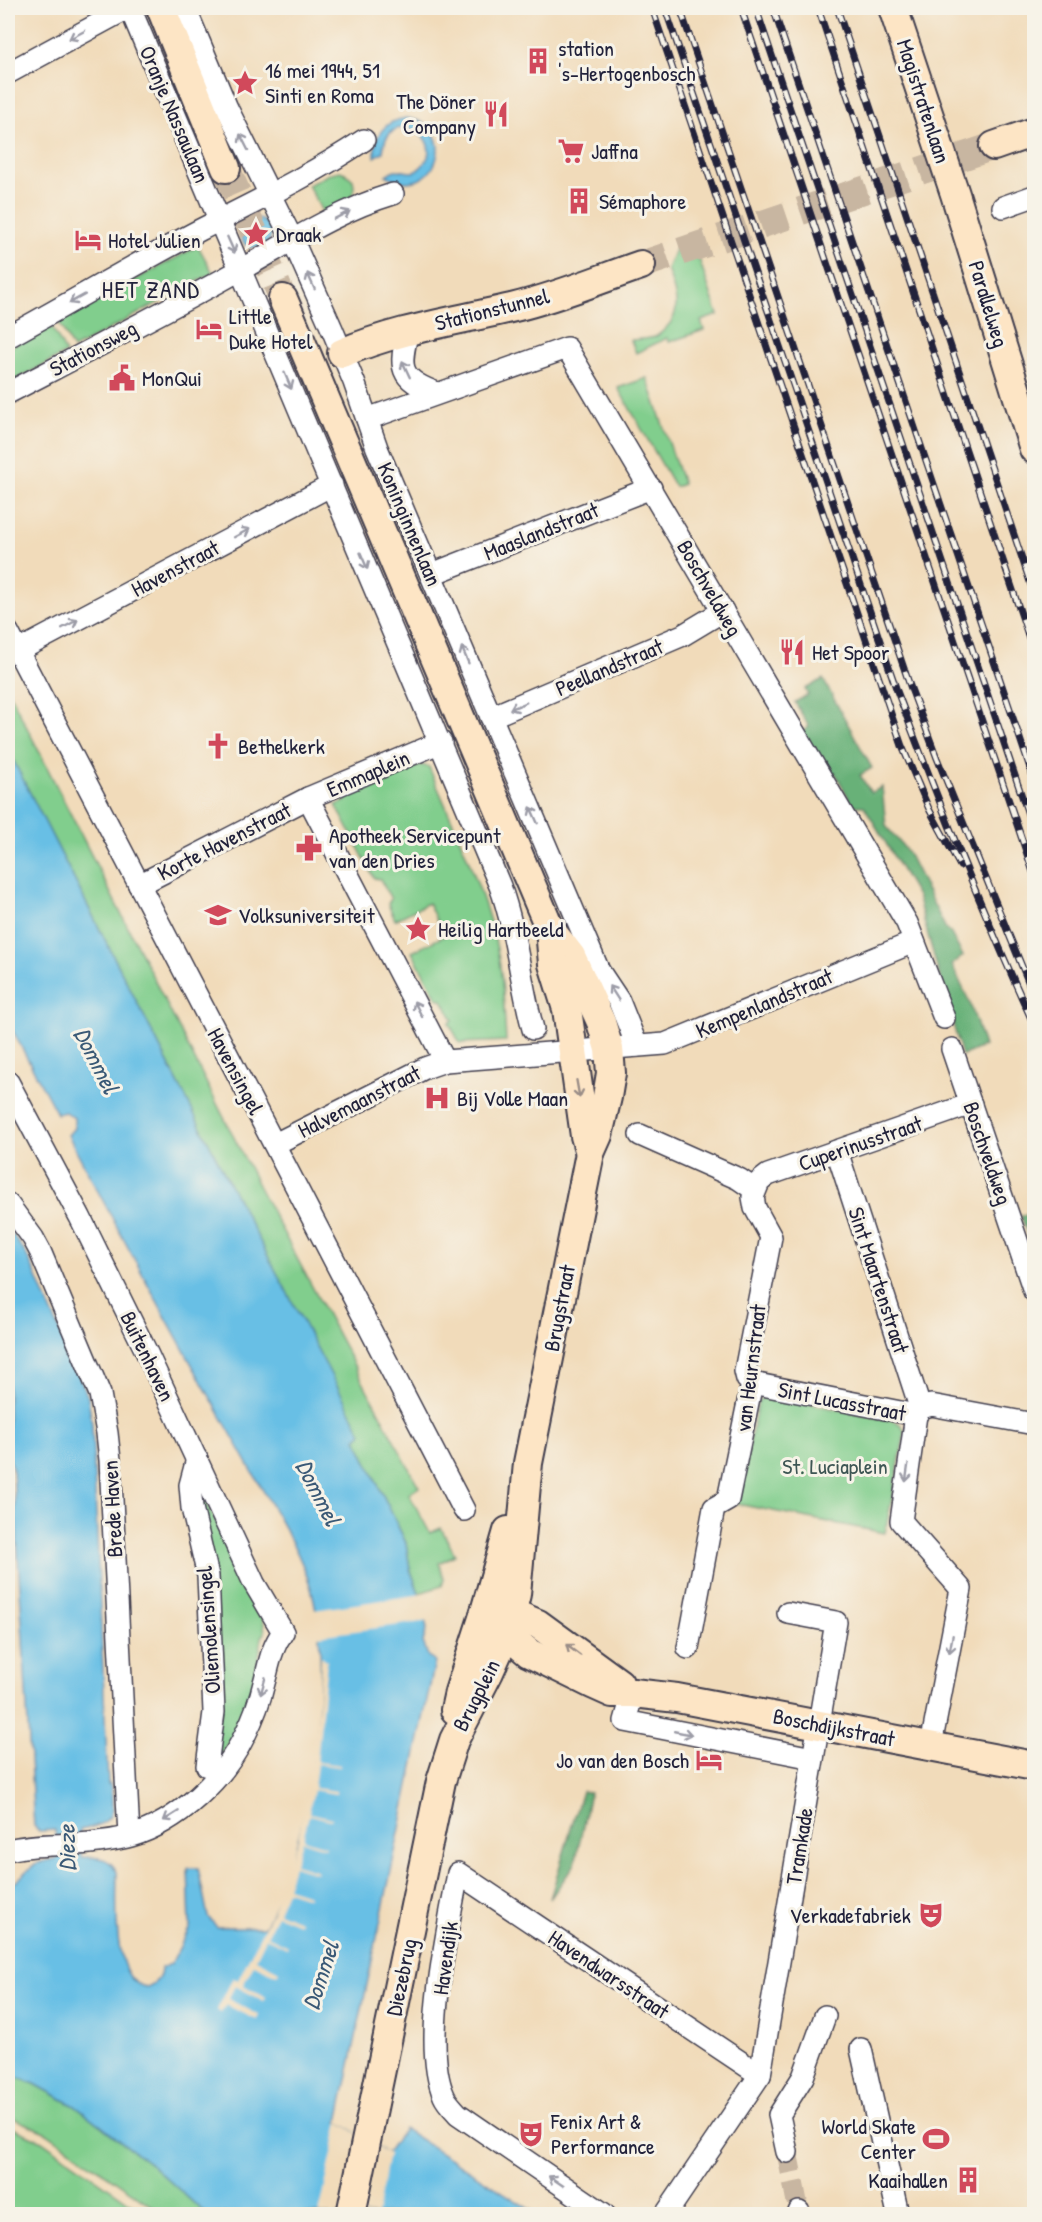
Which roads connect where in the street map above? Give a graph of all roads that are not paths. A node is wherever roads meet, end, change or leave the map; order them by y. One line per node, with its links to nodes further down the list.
1 (129, 8): 6 (street, one-way to 6); 16 (street, Oranje Nassaulaan)
2 (161, 8): 10 (street, Oranje Nassaulaan)
3 (185, 8): 13 (street, one-way to 3)
4 (893, 8): 11 (street, Magistratenlaan)
5 (912, 8): 11 (street, Magistratenlaan)
6 (8, 73)
7 (1035, 132): 9 (street)
8 (364, 140): 13 (street)
9 (994, 146)
10 (226, 168)
11 (963, 191): 24 (street, Parallelweg); 28 (street, Parallelweg)
12 (393, 194): 17 (street, Stationsweg, one-way to 12)
13 (271, 195): 16 (street); 17 (street, Koninginnenlaan)
14 (1035, 196): 15 (street)
15 (1003, 207)
16 (220, 221): 19 (street, Oranje Nassaulaan, one-way to 19); 22 (street, one-way to 22)
17 (293, 241): 19 (street, Stationsweg); 23 (street, Koninginnenlaan, one-way to 17)
18 (641, 265): 21 (street, Stationstunnel)
19 (242, 269): 25 (street, Stationsweg); 29 (street, one-way to 29)
20 (283, 300): 36 (street, Koninginnenlaan)
21 (408, 331): 23 (street, Stationstunnel); 26 (street, one-way to 21)
22 (8, 337)
23 (342, 353): 27 (street, Koninginnenlaan)
24 (1035, 388)
25 (8, 393)
26 (437, 393): 27 (street, Boschveldweg); 30 (street, Boschveldweg)
27 (367, 418): 31 (street, Koninginnenlaan)
28 (1035, 449)
29 (332, 485): 34 (street, Havenstraat, one-way to 29); 36 (street, one-way to 36)
30 (651, 488): 31 (street, Maaslandstraat); 32 (street, Boschveldweg)
31 (432, 574): 35 (street, Koninginnenlaan, one-way to 31)
32 (723, 612): 35 (street, Peellandstraat, one-way to 35); 42 (street, Boschveldweg)
33 (8, 632): 34 (street, Havensingel)
34 (18, 651): 40 (street, Havensingel)
35 (491, 717): 37 (street, Koninginnenlaan)
36 (452, 734): 38 (street, Emmaplein); 39 (street); 44 (street)
37 (513, 766): 39 (street); 45 (street, one-way to 37)
38 (308, 798): 40 (street, Korte Havenstraat); 49 (street, Emmaplein, one-way to 38)
39 (498, 806): 41 (street)
40 (139, 885): 53 (street, Havensingel)
41 (549, 929): 46 (street); 48 (street)
42 (914, 942): 43 (street, Boschveldweg); 45 (street, Kempenlandstraat)
43 (944, 1018)
44 (533, 1029)
45 (637, 1046): 46 (street, Kempenlandstraat)
46 (609, 1049): 48 (street); 55 (street)
47 (952, 1049): 51 (street, Boschveldweg)
48 (572, 1052): 49 (street); 55 (street, one-way to 55)
49 (445, 1061): 53 (street, Halvemaanstraat)
50 (8, 1082): 62 (street, Buitenhaven)
51 (971, 1104): 54 (street, Cuperinusstraat); 58 (street, Boschveldweg)
52 (640, 1135): 56 (street)
53 (275, 1144): 64 (street, Havensingel)
54 (837, 1151): 56 (street, Cuperinusstraat); 60 (street, Sint Maartenstraat)
55 (590, 1153): 63 (street, Brugstraat)
56 (755, 1190): 59 (street, van Heurnstraat)
57 (8, 1204): 77 (street, Brede Haven)
58 (1035, 1291)
59 (752, 1383): 60 (street, Sint Lucasstraat); 68 (street, van Heurnstraat)
60 (919, 1412): 61 (street, Sint Lucasstraat); 73 (street, one-way to 73)
61 (1035, 1424)
62 (197, 1459): 75 (street, Oliemolensingel); 77 (street, Buitenhaven, one-way to 77)
63 (528, 1463): 65 (street, Brugstraat); 67 (street, Brugstraat)
64 (464, 1510)
65 (520, 1537): 67 (street, Brugplein)
66 (788, 1613): 71 (street, Tramkade)
67 (498, 1615): 69 (street, Brugplein); 70 (street, Boschdijkstraat, one-way to 67); 72 (street, Brugplein)
68 (688, 1648)
69 (529, 1653): 70 (street, Boschdijkstraat)
70 (633, 1693): 71 (street, Boschdijkstraat); 74 (street, Boschdijkstraat, one-way to 74)
71 (817, 1723): 73 (street, Boschdijkstraat); 74 (street, Tramkade)
72 (454, 1740): 84 (street, Diezebrug)
73 (931, 1745): 76 (street, Boschdijkstraat)
74 (813, 1758): 82 (street, Tramkade)
75 (207, 1766)
76 (1035, 1766)
77 (129, 1836): 78 (street)
78 (8, 1850)
79 (458, 1874): 82 (street, Havendwarsstraat); 85 (street, Havendijk, one-way to 79)
80 (825, 2016): 83 (street)
81 (861, 2049): 87 (street)
82 (760, 2075): 86 (street)
83 (787, 2152)
84 (351, 2214)
85 (604, 2214)
86 (666, 2214)
87 (898, 2214)

